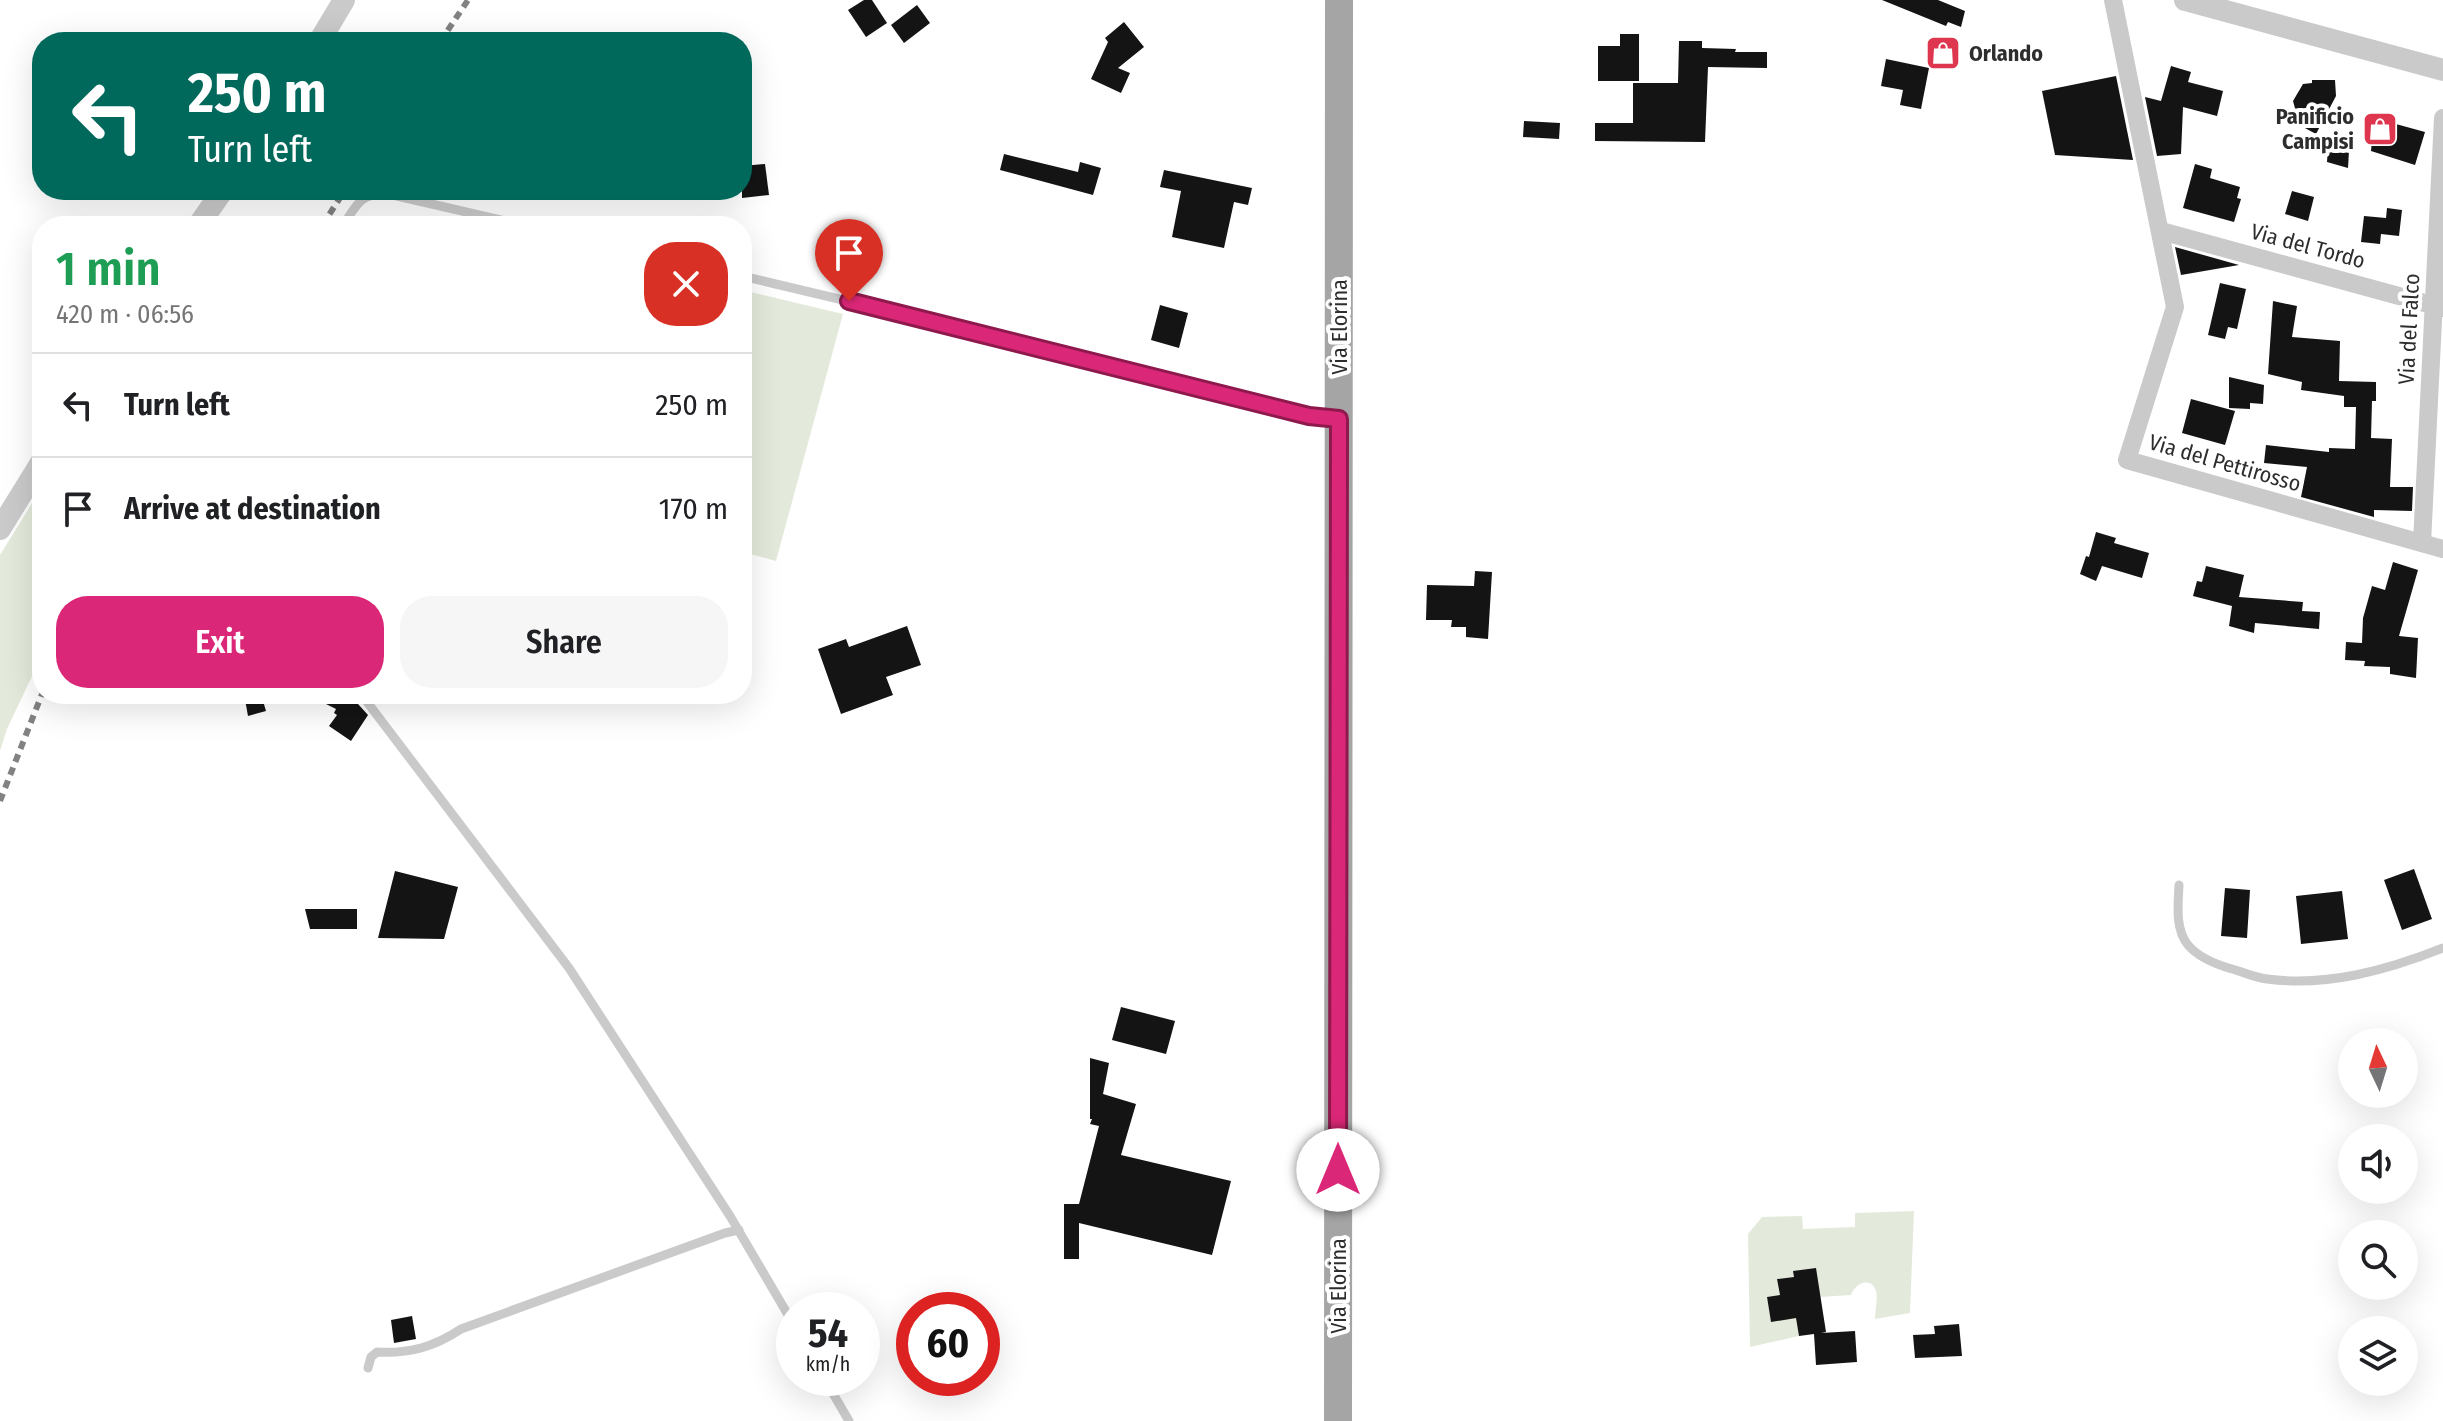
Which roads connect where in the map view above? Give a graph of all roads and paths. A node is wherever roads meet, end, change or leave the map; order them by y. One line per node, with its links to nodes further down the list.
1 (344, 0): 5 (street)
2 (1339, 0): 15 (main road, Via Elorina)
3 (2113, 0): 12 (street, Via del Pettirosso)
4 (2185, 0): 6 (street)
5 (325, 32)
6 (2443, 70)
7 (2443, 118): 14 (street, Via del Falco)
8 (362, 200): 10 (lane)
9 (414, 200): 11 (lane)
10 (350, 216)
11 (484, 216)
12 (2161, 231): 14 (street, Via del Tordo); 18 (street, Via del Pettirosso)
13 (752, 278): 15 (lane)
14 (2439, 307): 18 (street, Via del Falco)
15 (1339, 419): 28 (main road, Via Elorina)
16 (32, 479): 17 (street)
17 (0, 529)
18 (2422, 543): 19 (street, Via del Pettirosso)
19 (2443, 549)
20 (369, 704): 23 (lane)
21 (2179, 885): 22 (lane)
22 (2443, 948)
23 (739, 1230): 24 (lane); 25 (lane)
24 (776, 1294)
25 (368, 1368)
26 (834, 1396): 27 (lane)
27 (849, 1421)
28 (1338, 1421)

